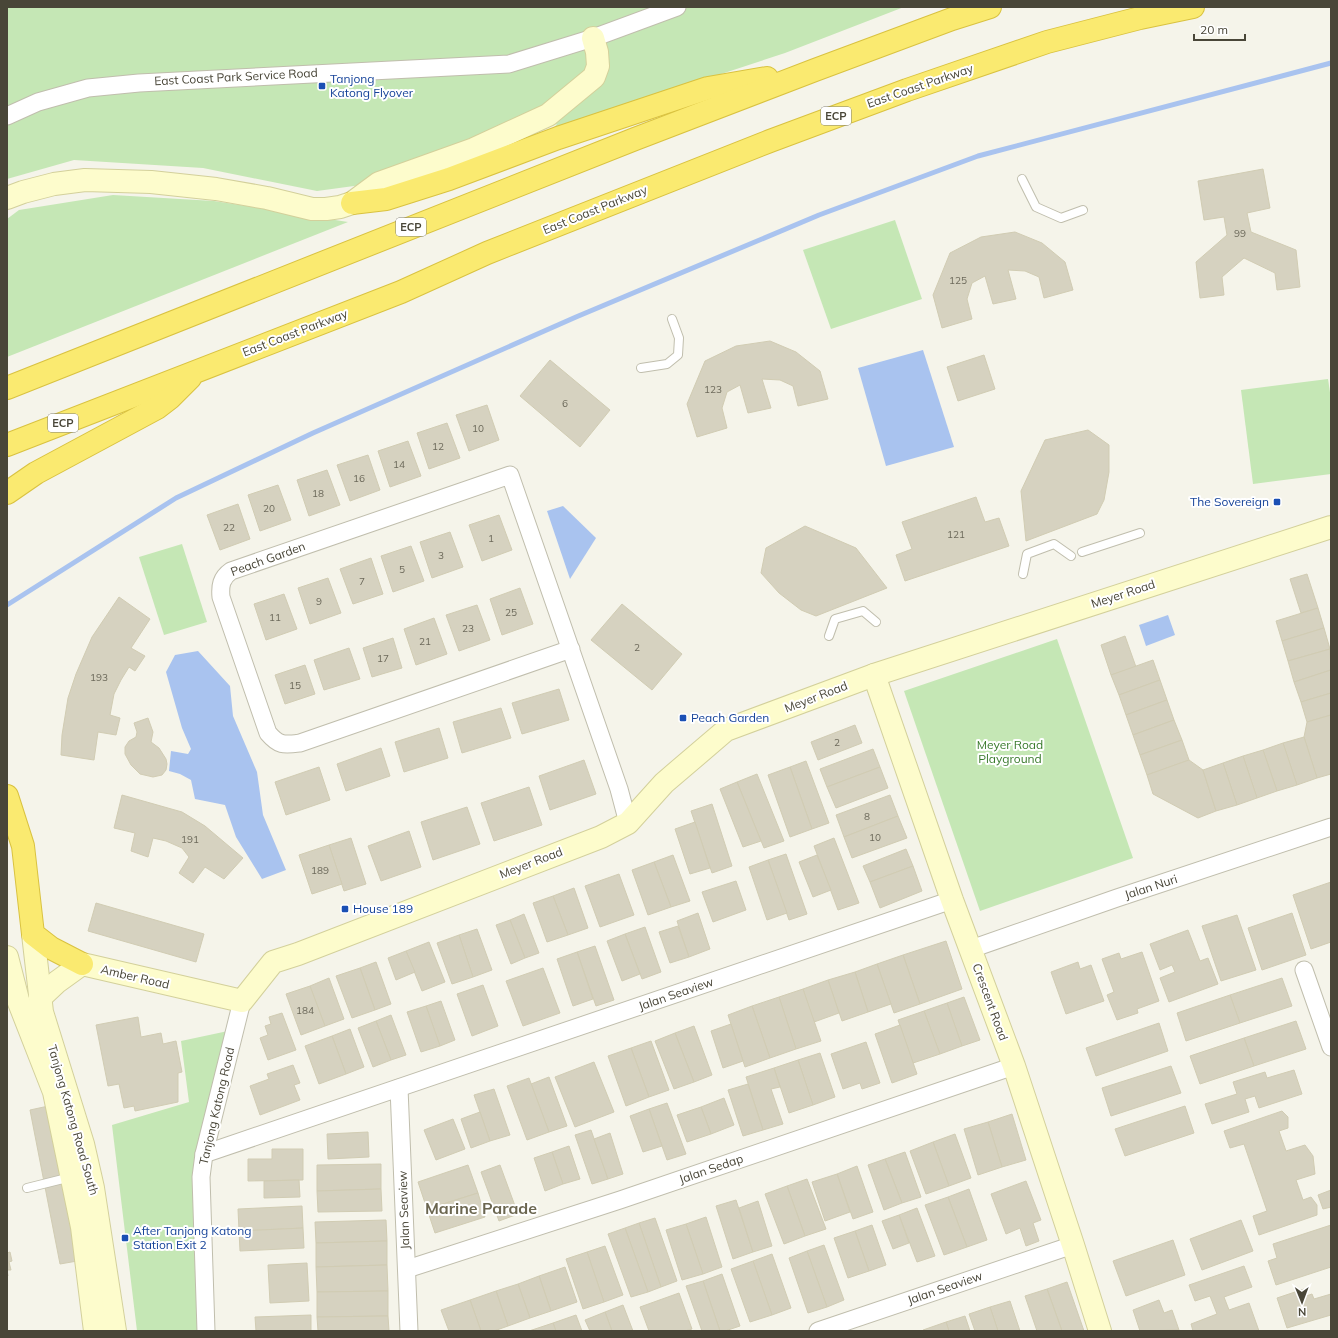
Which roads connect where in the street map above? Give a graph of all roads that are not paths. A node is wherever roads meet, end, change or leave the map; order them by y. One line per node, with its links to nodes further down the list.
1 (677, 7): 4 (street, East Coast Park Service Road)
2 (990, 7): 5 (highway, ECP)
3 (1193, 7): 13 (highway, East Coast Parkway / ECP)
4 (594, 38): 6 (street, East Coast Park Service Road); 9 (street)
5 (815, 70): 9 (highway); 14 (highway, ECP)
6 (7, 116)
7 (1022, 179): 10 (lane)
8 (7, 198): 9 (street)
9 (352, 203)
10 (1083, 210)
11 (672, 319): 12 (lane)
12 (641, 368)
13 (195, 372): 15 (highway, East Coast Parkway / ECP); 16 (highway)
14 (7, 388)
15 (7, 445)
16 (7, 493)
17 (1331, 527): 25 (street, Meyer Road)
18 (1140, 533): 19 (lane)
19 (1082, 552)
20 (1071, 556): 21 (lane)
21 (1023, 574)
22 (876, 622): 23 (lane)
23 (829, 636)
24 (571, 649): 24 (street, Peach Garden); 27 (street, Peach Garden)
25 (874, 675): 27 (street, Meyer Road); 29 (street, Crescent Road)
26 (7, 796): 30 (highway)
27 (628, 823): 37 (street, Meyer Road)
28 (1331, 827): 31 (street, Jalan Nuri)
29 (952, 900): 31 (street, Crescent Road); 40 (street, Jalan Seaview)
30 (33, 934): 33 (highway); 36 (street, Tanjong Katong Road South)
31 (971, 949): 39 (street, Crescent Road)
32 (7, 957): 35 (street, Tanjong Katong Road South)
33 (82, 964): 36 (street); 37 (street, Amber Road)
34 (1304, 970): 38 (street)
35 (13, 996): 42 (street, Tanjong Katong Road South)
36 (40, 998): 47 (street, Tanjong Katong Road South)
37 (242, 1001): 41 (street, Tanjong Katong Road)
38 (1331, 1047)
39 (1014, 1066): 44 (street, Crescent Road); 45 (street, Jalan Sedap)
40 (399, 1088): 41 (street, Jalan Seaview); 45 (street, Jalan Seaview)
41 (204, 1154): 48 (street, Tanjong Katong Road)
42 (71, 1177): 43 (lane); 46 (street, Tanjong Katong Road South)
43 (27, 1188)
44 (1073, 1245): 50 (street, Jalan Seaview); 51 (street, Crescent Road)
45 (407, 1269): 49 (street, Jalan Seaview)
46 (95, 1331)
47 (115, 1331)
48 (206, 1331)
49 (409, 1331)
50 (818, 1331)
51 (1100, 1331)

